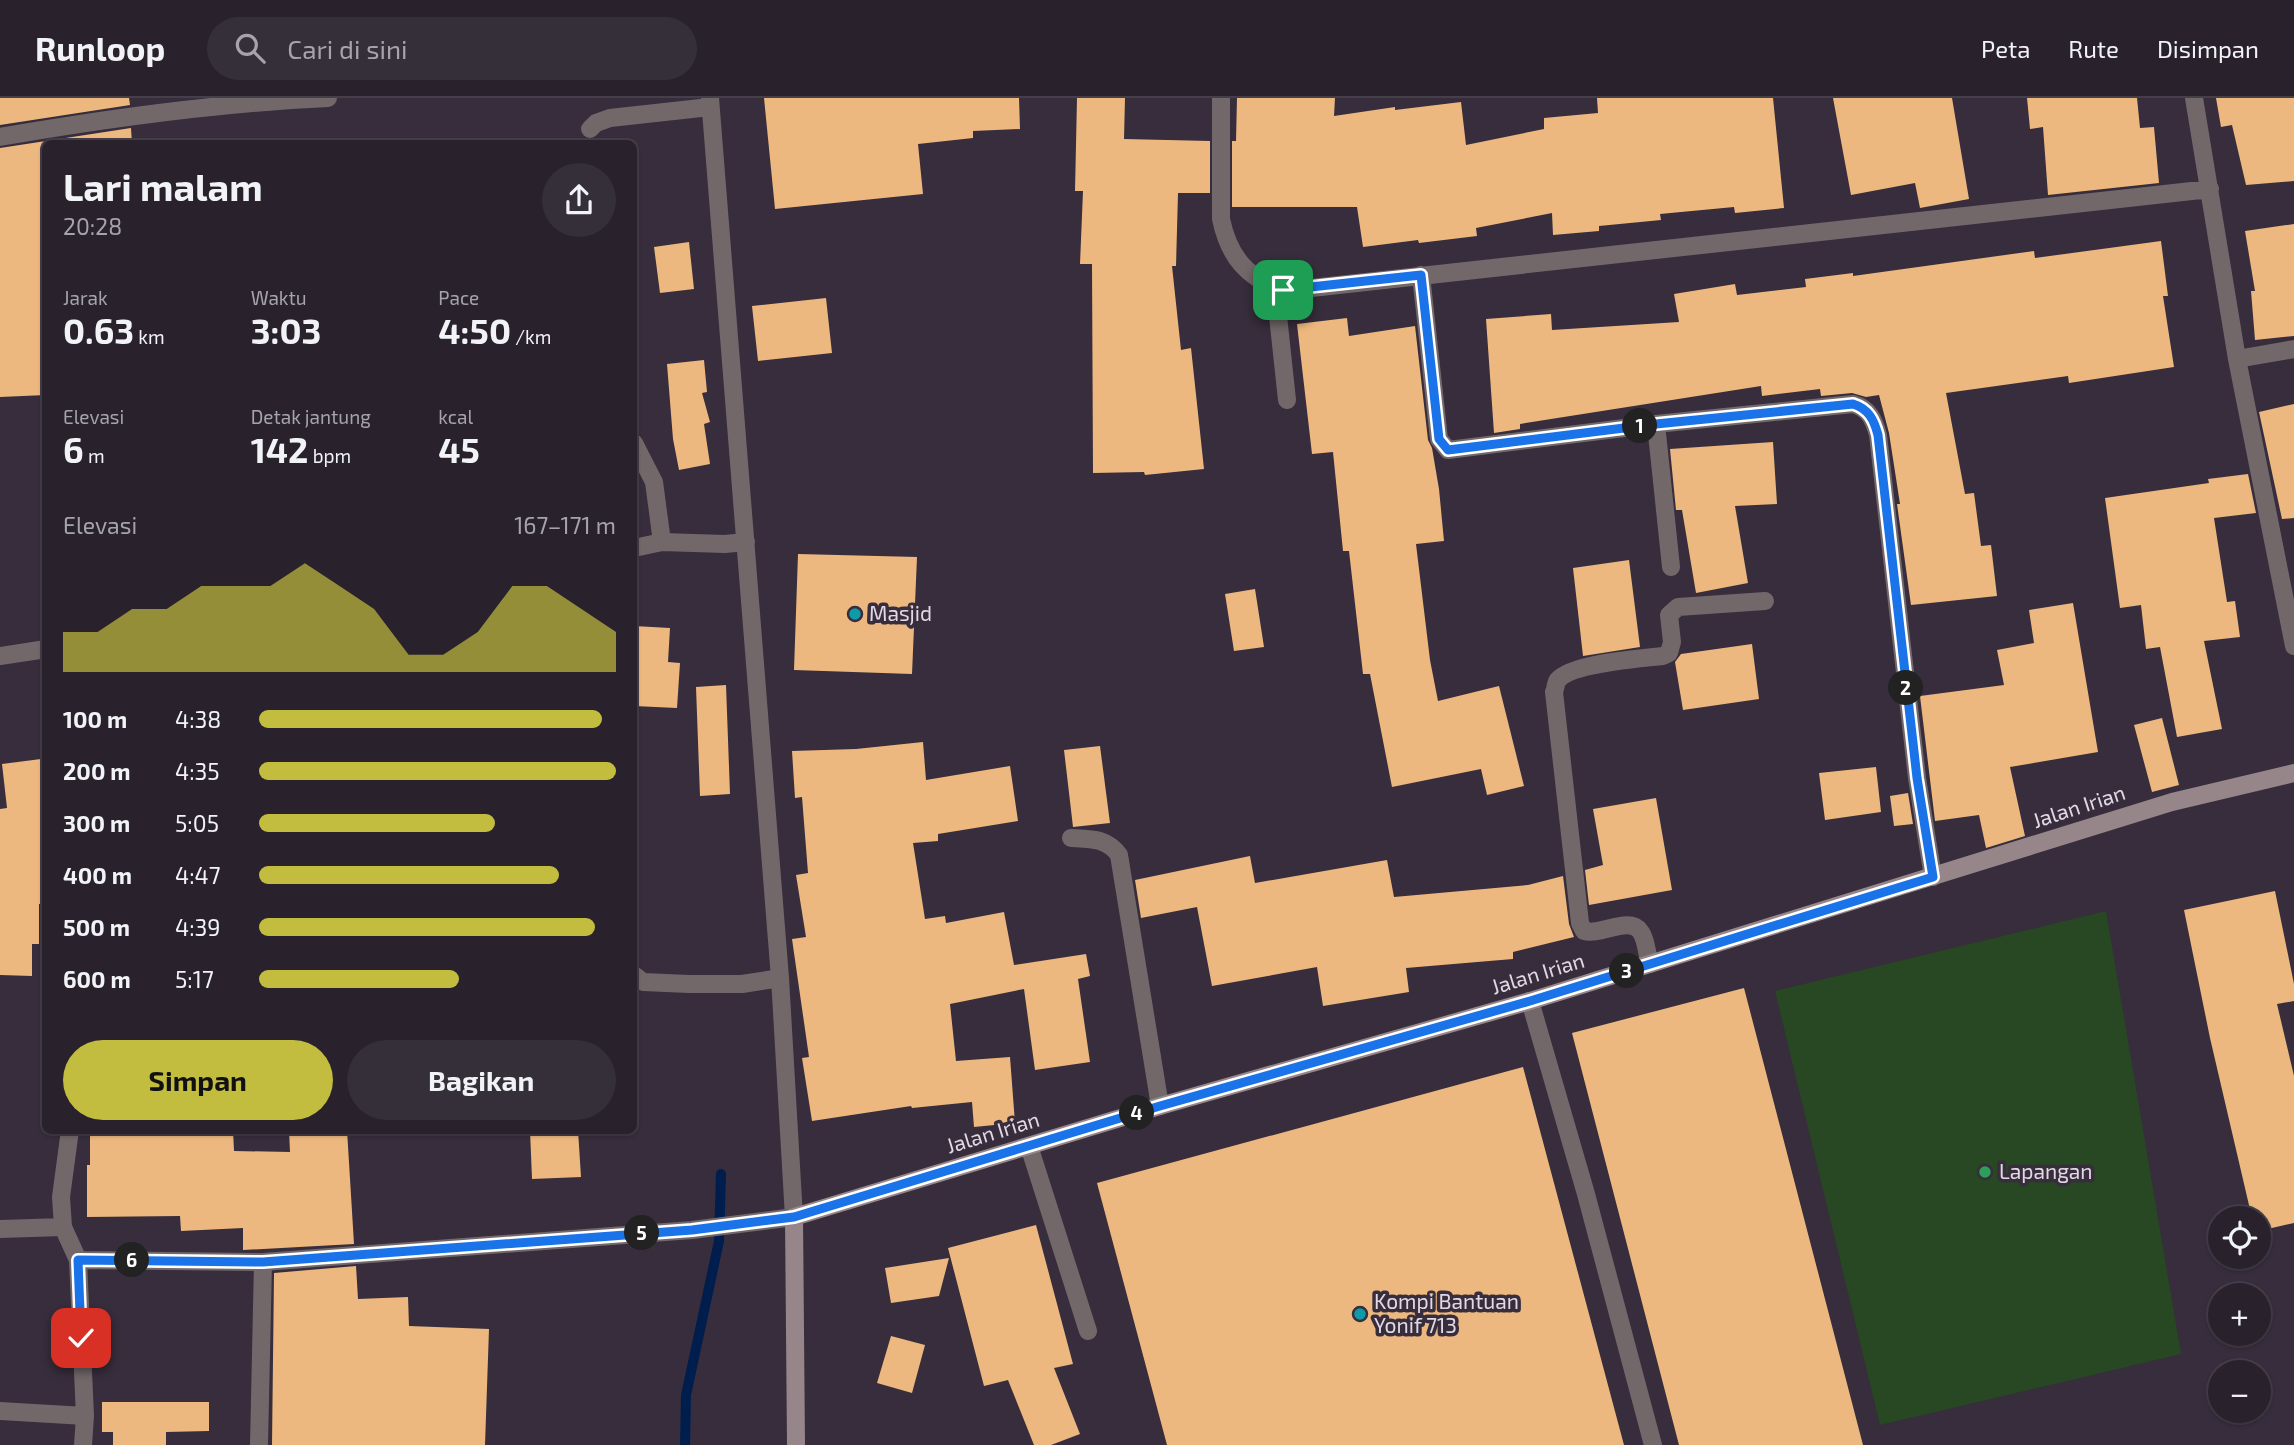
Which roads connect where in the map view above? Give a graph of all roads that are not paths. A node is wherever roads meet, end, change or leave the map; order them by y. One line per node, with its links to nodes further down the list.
1 (328, 98): 6 (street)
2 (1221, 98): 9 (street)
3 (2194, 98): 7 (street)
4 (710, 103): 5 (street); 15 (street)
5 (590, 129)
6 (0, 137)
7 (2210, 189): 8 (street); 11 (street)
8 (1421, 275): 9 (street); 13 (street)
9 (1275, 288): 12 (street)
10 (2294, 349): 11 (street)
11 (2236, 359): 20 (street)
12 (1287, 400)
13 (1656, 424): 18 (street); 25 (street)
14 (637, 449): 16 (street)
15 (746, 542): 16 (street); 28 (street)
16 (669, 543): 17 (street)
17 (637, 548)
18 (1671, 567)
19 (1765, 601): 26 (street)
20 (2294, 646)
21 (42, 650): 22 (street)
22 (0, 656)
23 (2294, 773): 25 (street, Jalan Irian)
24 (1071, 838): 30 (street)
25 (1933, 877): 26 (street, Jalan Irian)
26 (1650, 964): 29 (street, Jalan Irian)
27 (637, 977): 28 (street)
28 (780, 978): 33 (street)
29 (1530, 1001): 30 (street, Jalan Irian); 44 (street)
30 (1160, 1106): 32 (street, Jalan Irian)
31 (69, 1134): 34 (street)
32 (1028, 1146): 33 (street, Jalan Irian); 38 (street)
33 (794, 1217): 37 (street); 43 (street)
34 (63, 1227): 35 (street); 36 (street)
35 (0, 1229)
36 (78, 1260): 37 (street); 40 (street)
37 (263, 1262): 42 (street)
38 (1088, 1331)
39 (0, 1411): 40 (street)
40 (85, 1416): 41 (street)
41 (83, 1445)
42 (259, 1445)
43 (796, 1445)
44 (1653, 1445)

